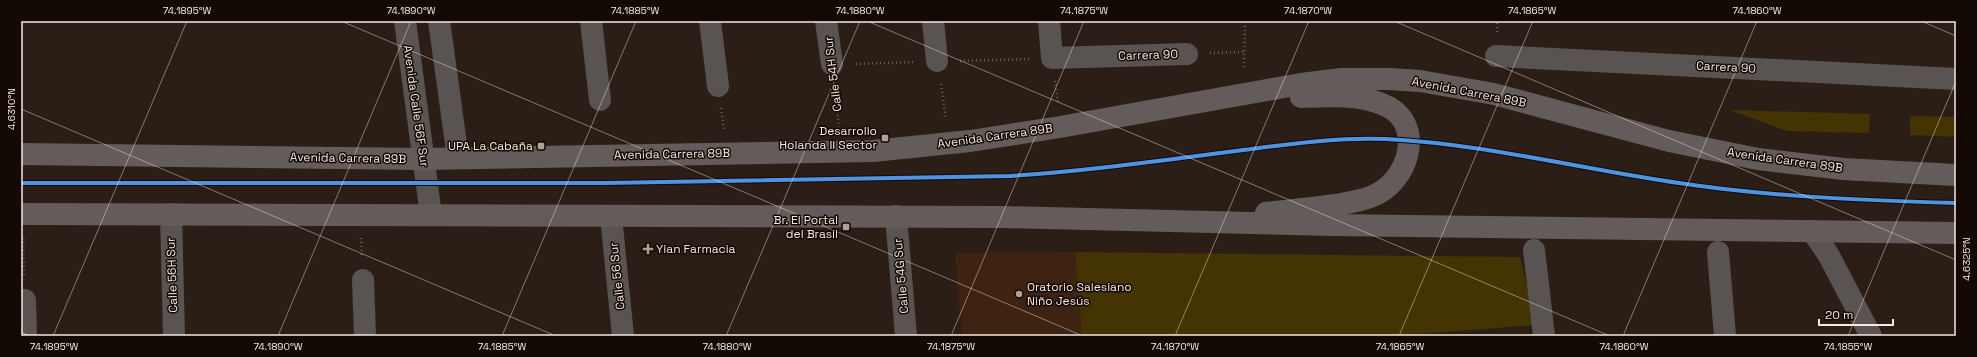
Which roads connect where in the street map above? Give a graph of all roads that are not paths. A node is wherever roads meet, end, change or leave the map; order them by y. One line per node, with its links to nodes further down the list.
1 (405, 21): 18 (street, Avenida Calle 56F Sur)
2 (439, 21): 17 (street)
3 (591, 21): 14 (street)
4 (710, 21): 13 (street)
5 (826, 21): 11 (street, Calle 54H Sur)
6 (933, 21): 10 (street)
7 (1049, 21): 8 (street, Carrera 90)
8 (1187, 54)
9 (1496, 56): 12 (street, Carrera 90)
10 (937, 61)
11 (832, 64)
12 (1956, 79)
13 (718, 86)
14 (600, 100)
15 (1198, 103): 17 (main road, Avenida Carrera 89B); 19 (main road, Avenida Carrera 89B); 24 (main road)
16 (21, 154): 18 (main road, Avenida Carrera 89B)
17 (458, 158): 18 (main road, Avenida Carrera 89B)
18 (423, 159): 21 (street, Avenida Calle 56F Sur)
19 (1956, 175)
20 (170, 214): 21 (main road); 25 (main road); 33 (street, Calle 56H Sur)
21 (431, 215): 22 (main road)
22 (611, 216): 23 (main road); 35 (street, Calle 56 Sur)
23 (896, 216): 24 (main road); 36 (street, Calle 54G Sur)
24 (1196, 222): 26 (main road)
25 (22, 223)
26 (1812, 231): 27 (main road); 39 (street)
27 (1956, 233)
28 (1534, 250): 37 (street)
29 (1718, 252): 38 (street)
30 (363, 280): 34 (street)
31 (25, 300): 32 (street)
32 (26, 336)
33 (174, 336)
34 (365, 336)
35 (623, 336)
36 (906, 336)
37 (1544, 336)
38 (1725, 336)
39 (1872, 336)

